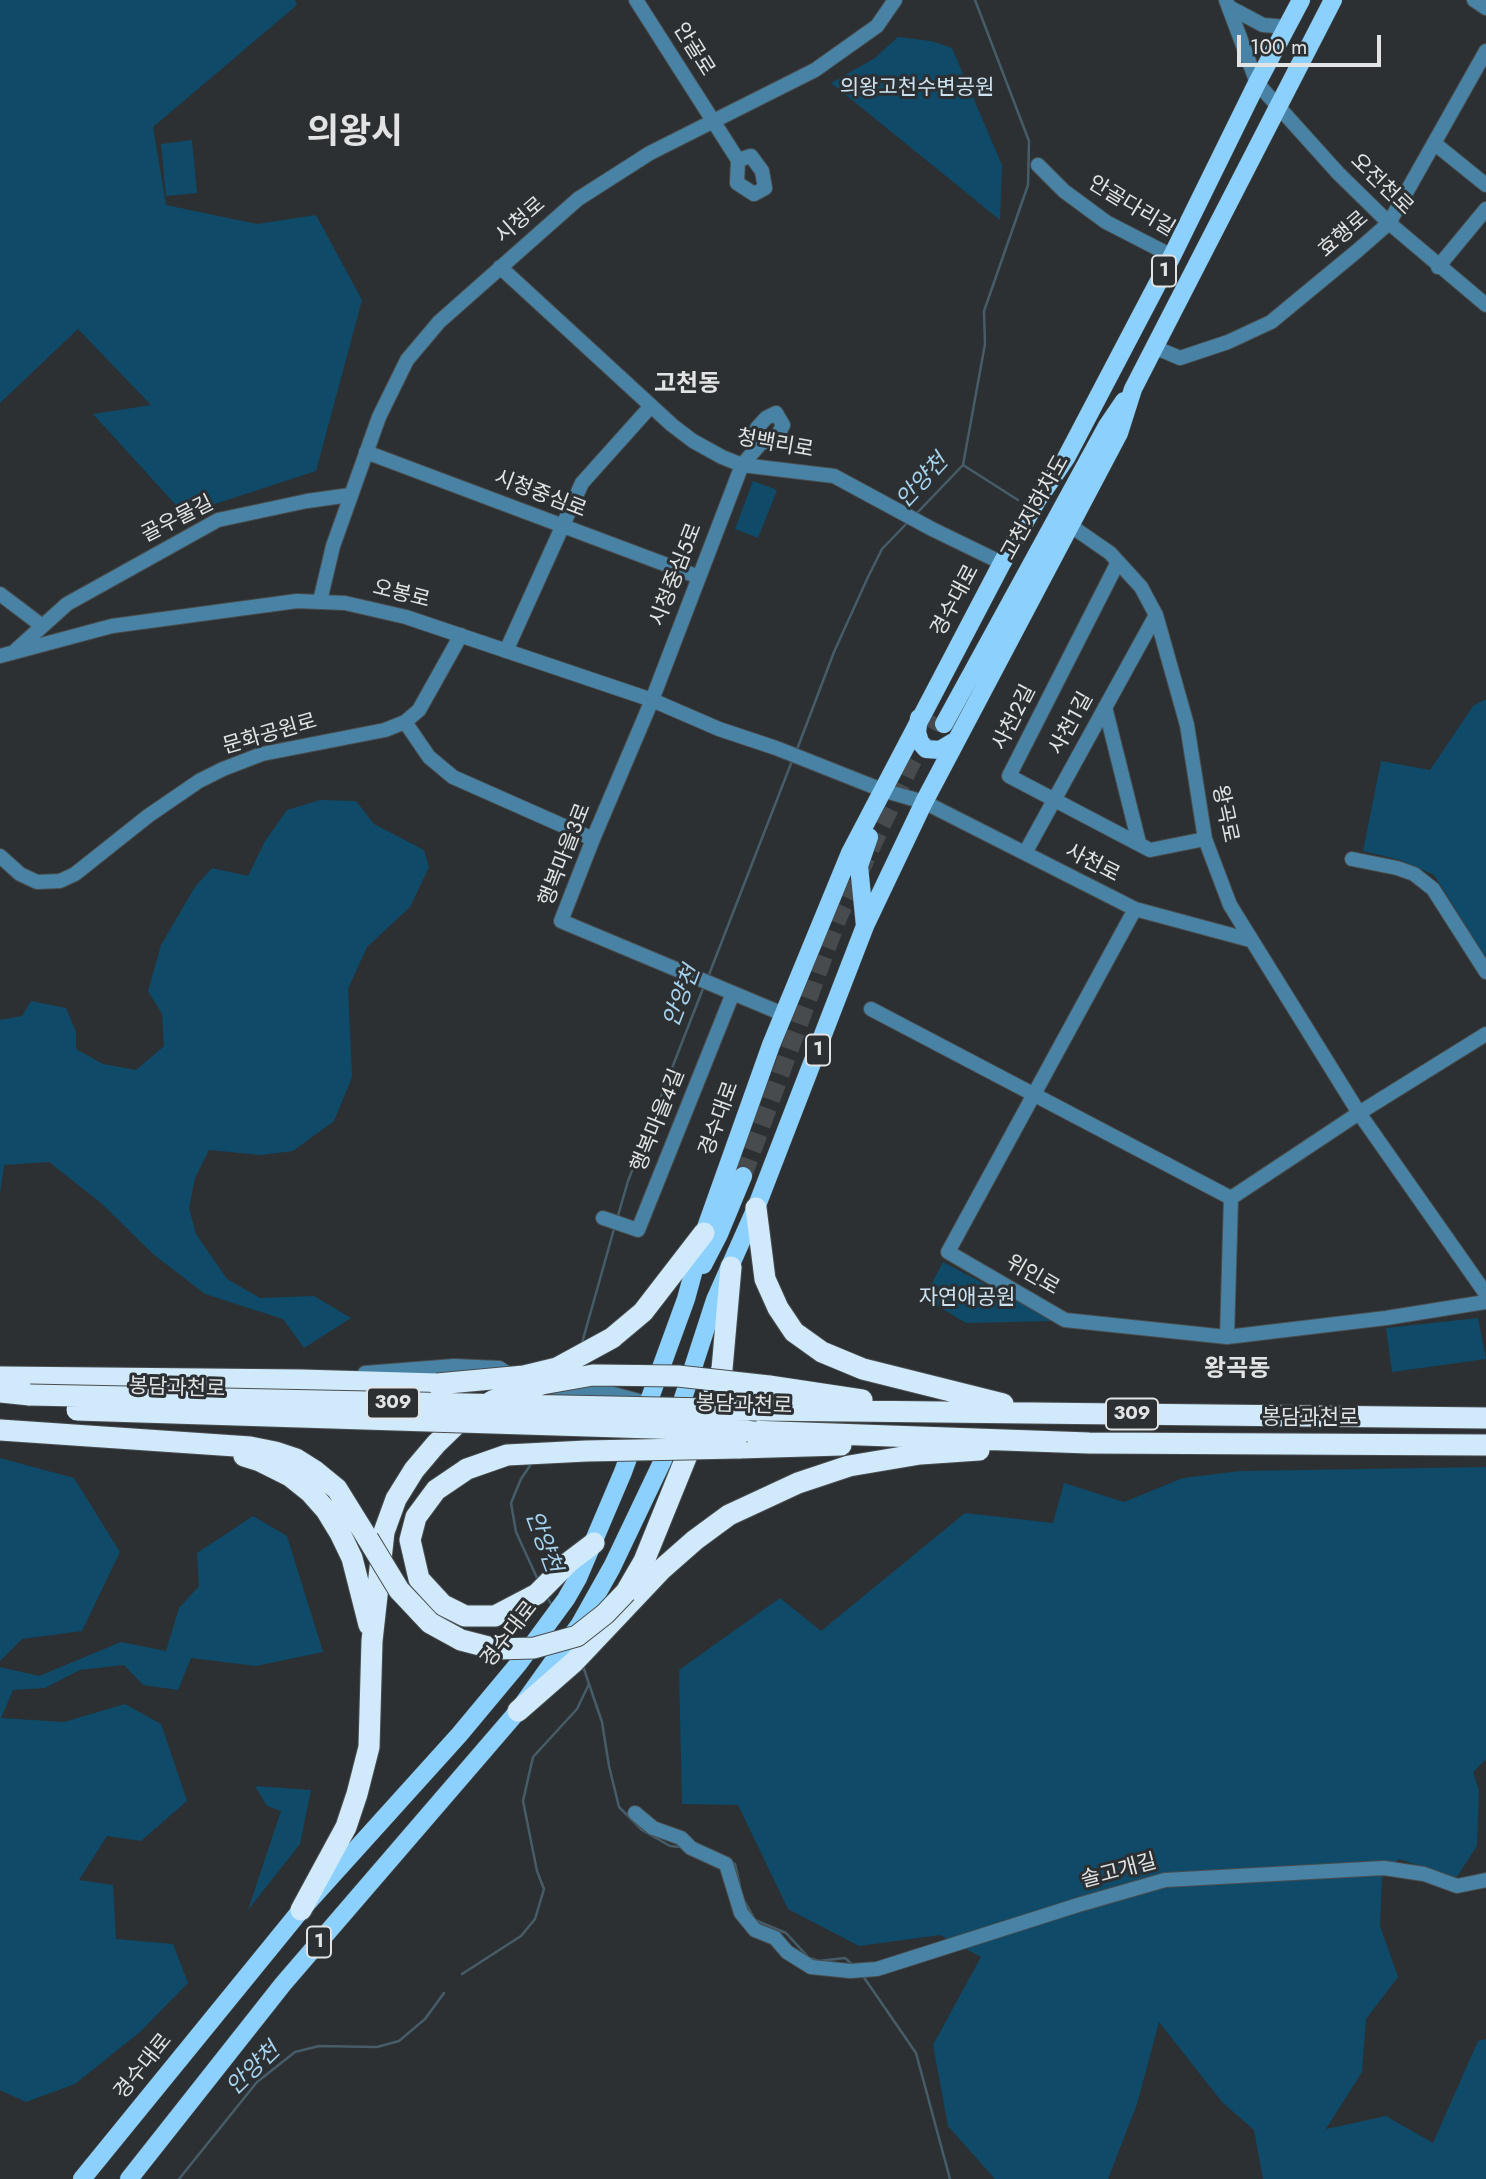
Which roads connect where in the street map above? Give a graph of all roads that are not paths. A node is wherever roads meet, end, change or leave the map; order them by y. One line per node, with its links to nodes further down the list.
1 (636, 0): 10 (street, 안골로)
2 (895, 0): 10 (street, 시청로)
3 (1301, 0): 6 (main road, 경수대로 / 1)
4 (1333, 0): 9 (main road, 1)
5 (1228, 3): 6 (street); 8 (street)
6 (1287, 27): 8 (main road, 경수대로 / 1)
7 (1486, 51): 11 (street, 효행로)
8 (1257, 83): 9 (street, 오전천로); 17 (main road, 경수대로 / 1)
9 (1277, 106): 16 (street, 오전천로); 21 (main road, 1)
10 (714, 122): 12 (street, 안골로); 18 (street, 시청로)
11 (1434, 143): 14 (street); 16 (street, 효행로)
12 (738, 160)
13 (1038, 165): 17 (street, 안골다리길)
14 (1486, 185)
15 (1486, 209): 19 (street)
16 (1389, 223): 19 (street, 오전천로); 21 (street, 효행로)
17 (1172, 256): 26 (main road, 경수대로 / 1)
18 (500, 267): 23 (street, 청백리로); 25 (street, 시청로)
19 (1438, 267): 20 (street, 오전천로)
20 (1486, 305)
21 (1154, 346): 22 (main road, 1)
22 (1132, 389): 30 (main road, 1); 44 (main road, 고천지하차도 / 1)
23 (652, 406): 27 (street, 청백리로); 29 (street)
24 (761, 443): 27 (street, 시청중심5로)
25 (366, 452): 28 (street, 시청로); 29 (street, 시청중심로)
26 (1066, 458): 31 (main road, 경수대로 / 1); 44 (main road, 고천지하차도 / 1)
27 (743, 465): 31 (street, 청백리로); 33 (street, 시청중심5로)
28 (350, 495): 35 (street, 시청로); 37 (street, 골우물길)
29 (563, 526): 33 (street, 시청중심로); 40 (street)
30 (1071, 526): 32 (street, 왕곡로); 46 (main road, 1)
31 (1002, 562): 44 (main road, 경수대로 / 1)
32 (1118, 562): 36 (street, 왕곡로); 48 (street, 사천2길)
33 (699, 577): 42 (street, 시청중심5로)
34 (0, 594): 37 (street)
35 (320, 601): 38 (street, 오봉로); 39 (street, 오봉로)
36 (1156, 615): 43 (street, 사천1길); 52 (street, 왕곡로)
37 (41, 625): 39 (street, 골우물길)
38 (461, 635): 40 (street, 오봉로); 45 (street)
39 (15, 651): 41 (street, 오봉로)
40 (506, 651): 42 (street, 오봉로)
41 (0, 656)
42 (652, 700): 47 (street, 오봉로); 51 (street, 행복마을3로)
43 (1105, 707): 48 (street, 사천1길); 53 (street)
44 (933, 720): 46 (main road); 47 (main road, 경수대로 / 1)
45 (405, 722): 51 (street); 55 (street, 문화공원로)
46 (956, 741): 49 (main road, 1)
47 (882, 790): 49 (street); 50 (main road, 경수대로 / 1)
48 (1055, 799): 53 (street, 사천2길); 54 (street, 사천1길)
49 (924, 802): 54 (street, 사천로); 58 (main road, 1)
50 (859, 834): 58 (main road); 63 (main road, 경수대로 / 1)
51 (593, 839): 61 (street, 행복마을3로)
52 (1205, 839): 53 (street, 사천2길); 59 (street, 왕곡로)
53 (1139, 843)
54 (1025, 853): 57 (street, 사천로)
55 (0, 856)
56 (1352, 859): 60 (street)
57 (1135, 909): 59 (street, 사천로); 65 (street, 위인로)
58 (865, 926): 68 (main road, 1)
59 (1250, 940): 66 (street, 왕곡로)
60 (1486, 972)
61 (726, 990): 63 (street, 행복마을3로); 69 (street, 행복마을4길)
62 (872, 1009): 65 (street)
63 (783, 1014): 70 (main road, 경수대로 / 1)
64 (1486, 1034): 66 (street)
65 (1033, 1094): 67 (street); 76 (street, 위인로)
66 (1359, 1113): 67 (street); 72 (street, 왕곡로)
67 (1231, 1198): 76 (street)
68 (756, 1208): 71 (main road, 1); 84 (highway)
69 (603, 1218)
70 (704, 1233): 73 (main road, 경수대로 / 1); 78 (highway, bridge)
71 (731, 1267): 74 (main road, 1); 89 (highway, bridge)
72 (1486, 1294)
73 (687, 1299): 74 (main road, 1); 81 (main road, 경수대로 / 1)
74 (715, 1300): 93 (main road, 1, bridge)
75 (1486, 1302): 76 (street, 위인로)
76 (1227, 1337)
77 (122, 1375): 81 (street)
78 (0, 1377)
79 (0, 1392): 80 (highway, 봉담과천로 / 309)
80 (28, 1402): 82 (highway, 봉담과천로 / 309); 83 (highway, 봉담과천로 / 309, bridge); 87 (highway, 봉담과천로 / 309, bridge)
81 (647, 1403): 91 (main road, 경수대로 / 1)
82 (0, 1406)
83 (933, 1411): 84 (highway, 봉담과천로 / 309); 92 (highway, bridge)
84 (1039, 1413): 85 (highway, 봉담과천로 / 309)
85 (1480, 1418)
86 (10, 1431): 89 (highway)
87 (743, 1440): 88 (highway, 봉담과천로 / 309); 91 (highway, bridge)
88 (1089, 1443): 90 (highway, 봉담과천로 / 309); 93 (highway)
89 (205, 1445): 92 (highway)
90 (1486, 1445)
91 (594, 1543): 96 (main road, 경수대로 / 1)
92 (372, 1641): 99 (highway)
93 (570, 1653): 94 (highway)
94 (517, 1711): 97 (main road, 1)
95 (635, 1813): 98 (street, 솔고개길)
96 (353, 1852): 97 (main road); 99 (main road, 경수대로 / 1)
97 (377, 1873): 101 (main road, 1)
98 (1486, 1880)
99 (301, 1910): 100 (main road, 경수대로 / 1)
100 (82, 2179)
101 (128, 2179)

